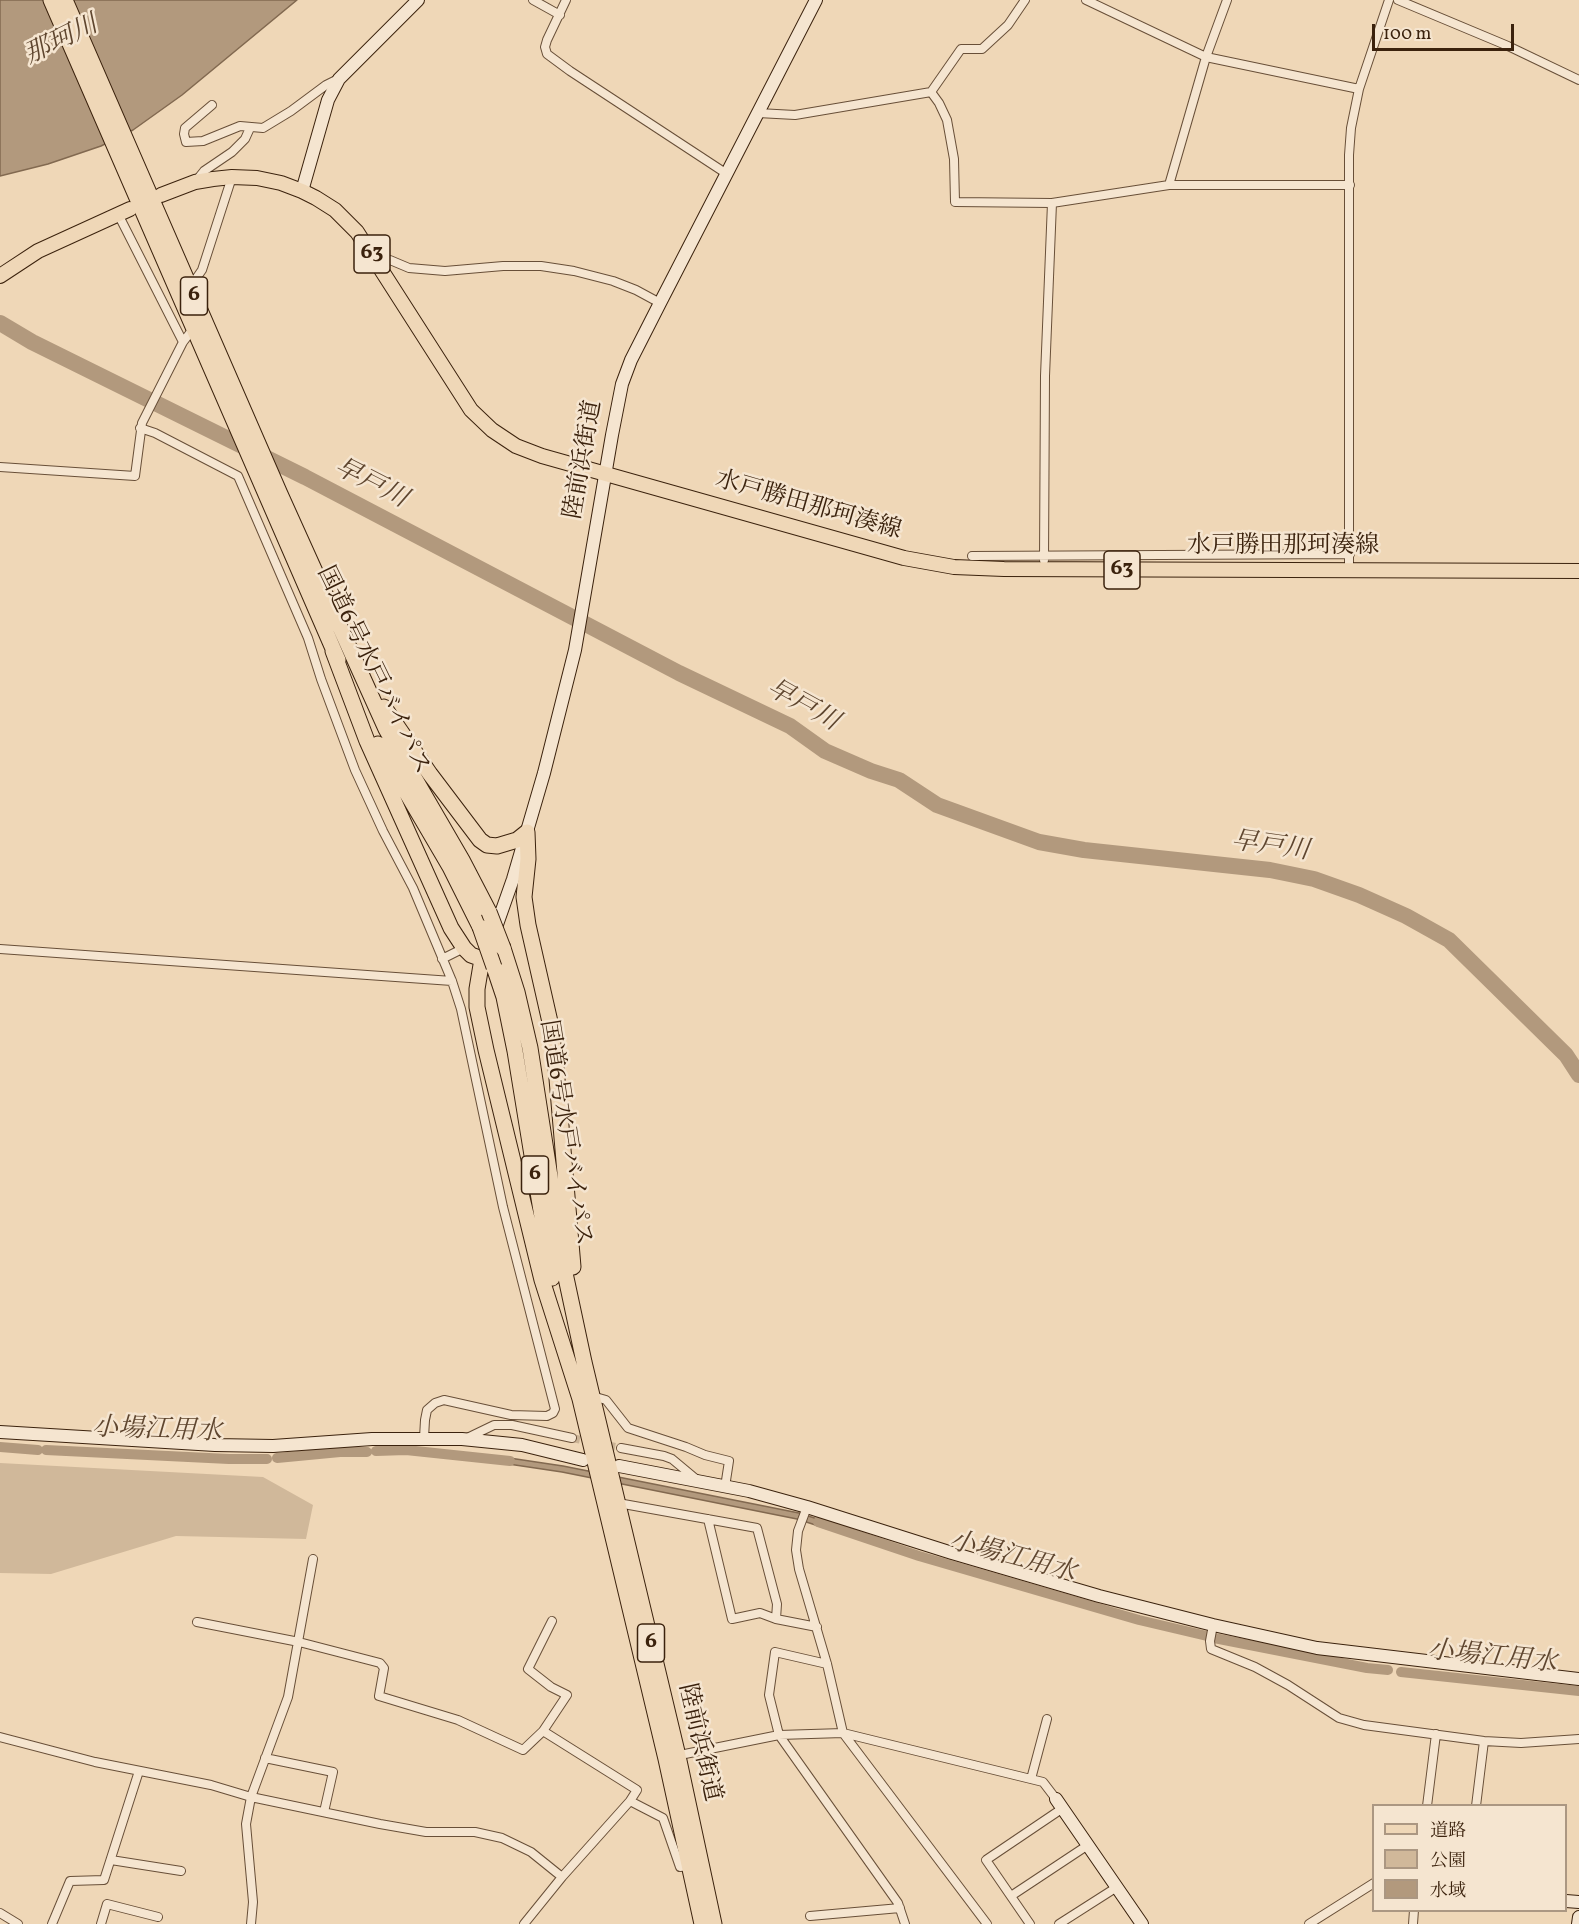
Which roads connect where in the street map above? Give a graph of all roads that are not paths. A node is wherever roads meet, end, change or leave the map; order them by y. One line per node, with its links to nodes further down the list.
1 (51, 0): 23 (highway, 国道6号水戸バイパス / 6)
2 (65, 0): 23 (highway, 国道6号水戸バイパス / 6)
3 (418, 0): 14 (street)
4 (533, 0): 12 (street)
5 (566, 0): 12 (street)
6 (816, 0): 19 (street, 陸前浜街道)
7 (1025, 0): 17 (street)
8 (1086, 0): 13 (street)
9 (1227, 0): 13 (street)
10 (1389, 0): 16 (street)
11 (1398, 0): 15 (street)
12 (560, 15): 21 (street)
13 (1206, 57): 16 (street); 25 (street)
14 (339, 79): 20 (street); 27 (street)
15 (1579, 80)
16 (1359, 88): 26 (street)
17 (931, 92): 19 (street); 29 (street)
18 (212, 105): 20 (street)
19 (758, 113): 21 (street, 陸前浜街道)
20 (250, 128): 24 (street)
21 (727, 174): 34 (street, 陸前浜街道)
22 (232, 177): 24 (main road, 水戸勝田那珂湊線 / 63); 27 (main road, 水戸勝田那珂湊線 / 63); 33 (street)
23 (135, 179): 33 (highway, 国道6号水戸バイパス / 6); 35 (highway, 国道6号水戸バイパス / 6)
24 (195, 182): 28 (main road, 水戸勝田那珂湊線 / 63)
25 (1169, 185): 26 (street); 29 (street)
26 (1350, 185): 40 (street)
27 (302, 191): 31 (main road, 水戸勝田那珂湊線 / 63)
28 (160, 195)
29 (1052, 203): 41 (street)
30 (124, 211): 32 (main road); 36 (street)
31 (376, 260): 34 (street); 39 (main road, 水戸勝田那珂湊線 / 63)
32 (0, 276)
33 (189, 284): 47 (highway, 国道6号水戸バイパス / 6)
34 (660, 303): 39 (street, 陸前浜街道)
35 (193, 329): 36 (street); 46 (highway, 国道6号水戸バイパス / 6)
36 (183, 342): 37 (street)
37 (141, 426): 38 (street); 51 (street)
38 (0, 467)
39 (606, 473): 43 (main road, 水戸勝田那珂湊線 / 63); 48 (street, 陸前浜街道)
40 (1350, 554): 41 (street); 44 (street)
41 (1044, 555): 42 (street); 43 (street)
42 (972, 556)
43 (1046, 570): 44 (main road, 水戸勝田那珂湊線 / 63)
44 (1349, 571): 45 (main road, 水戸勝田那珂湊線 / 63)
45 (1579, 571)
46 (333, 651): 49 (highway); 52 (highway, 国道6号水戸バイパス / 6, bridge)
47 (352, 656): 48 (highway); 56 (highway, 国道6号水戸バイパス / 6, bridge)
48 (526, 832): 52 (street, 陸前浜街道); 56 (highway)
49 (464, 948): 51 (street); 52 (highway)
50 (0, 949): 53 (street)
51 (442, 959): 53 (street)
52 (488, 963): 54 (highway); 57 (highway, 国道6号水戸バイパス / 6)
53 (452, 981): 55 (street)
54 (477, 1007): 55 (street); 57 (highway)
55 (461, 1009): 60 (street)
56 (584, 1362): 58 (highway, 陸前浜街道 / 6)
57 (576, 1383): 88 (highway, 陸前浜街道 / 6)
58 (592, 1396): 67 (street); 68 (highway, 陸前浜街道 / 6)
59 (0, 1432): 60 (street)
60 (424, 1438): 62 (street)
61 (572, 1438): 62 (street)
62 (464, 1439): 64 (street)
63 (621, 1448): 66 (street)
64 (583, 1460)
65 (619, 1466): 66 (street)
66 (699, 1481): 67 (street)
67 (725, 1487): 69 (street)
68 (618, 1503): 70 (street); 88 (highway, 陸前浜街道 / 6)
69 (807, 1507): 75 (street); 76 (street)
70 (708, 1519): 72 (street); 72 (street)
71 (313, 1558): 77 (street)
72 (776, 1619): 76 (street)
73 (552, 1621): 81 (street)
74 (196, 1622): 77 (street)
75 (1213, 1625): 79 (street); 83 (street)
76 (817, 1628): 78 (street)
77 (299, 1642): 81 (street); 89 (street)
78 (827, 1664): 82 (street); 84 (street)
79 (1579, 1679)
80 (1047, 1719): 91 (street)
81 (543, 1731): 93 (street)
82 (843, 1733): 84 (street); 91 (street); 119 (street)
83 (1436, 1734): 87 (street); 95 (street)
84 (779, 1735): 88 (street); 106 (street)
85 (0, 1737): 90 (street)
86 (1579, 1739): 87 (street)
87 (1484, 1742): 96 (street)
88 (672, 1757): 100 (highway, 陸前浜街道 / 6); 117 (highway, 陸前浜街道 / 6)
89 (265, 1758): 92 (street); 97 (street)
90 (139, 1771): 92 (street); 99 (street)
91 (1031, 1779): 94 (street)
92 (250, 1797): 97 (street); 114 (street)
93 (630, 1802): 100 (street); 102 (street)
94 (1059, 1803): 98 (street); 105 (street)
95 (1427, 1804)
96 (1476, 1804)
97 (324, 1812): 102 (street)
98 (1088, 1845): 104 (street); 105 (street)
99 (111, 1860): 101 (street); 112 (street)
100 (690, 1866): 116 (highway, 陸前浜街道 / 6)
101 (181, 1871)
102 (562, 1877): 115 (street)
103 (1372, 1884): 123 (street)
104 (1117, 1887): 121 (street); 122 (street)
105 (1011, 1896): 120 (street)
106 (900, 1908): 108 (street); 118 (street)
107 (0, 1913): 111 (street)
108 (810, 1916)
109 (158, 1917): 113 (street)
110 (1579, 1917): 124 (street)
111 (18, 1924)
112 (52, 1924)
113 (101, 1924)
114 (251, 1924)
115 (524, 1924)
116 (702, 1924)
117 (714, 1924)
118 (905, 1924)
119 (987, 1924)
120 (1030, 1924)
121 (1059, 1924)
122 (1141, 1924)
123 (1309, 1924)
124 (1578, 1924)

